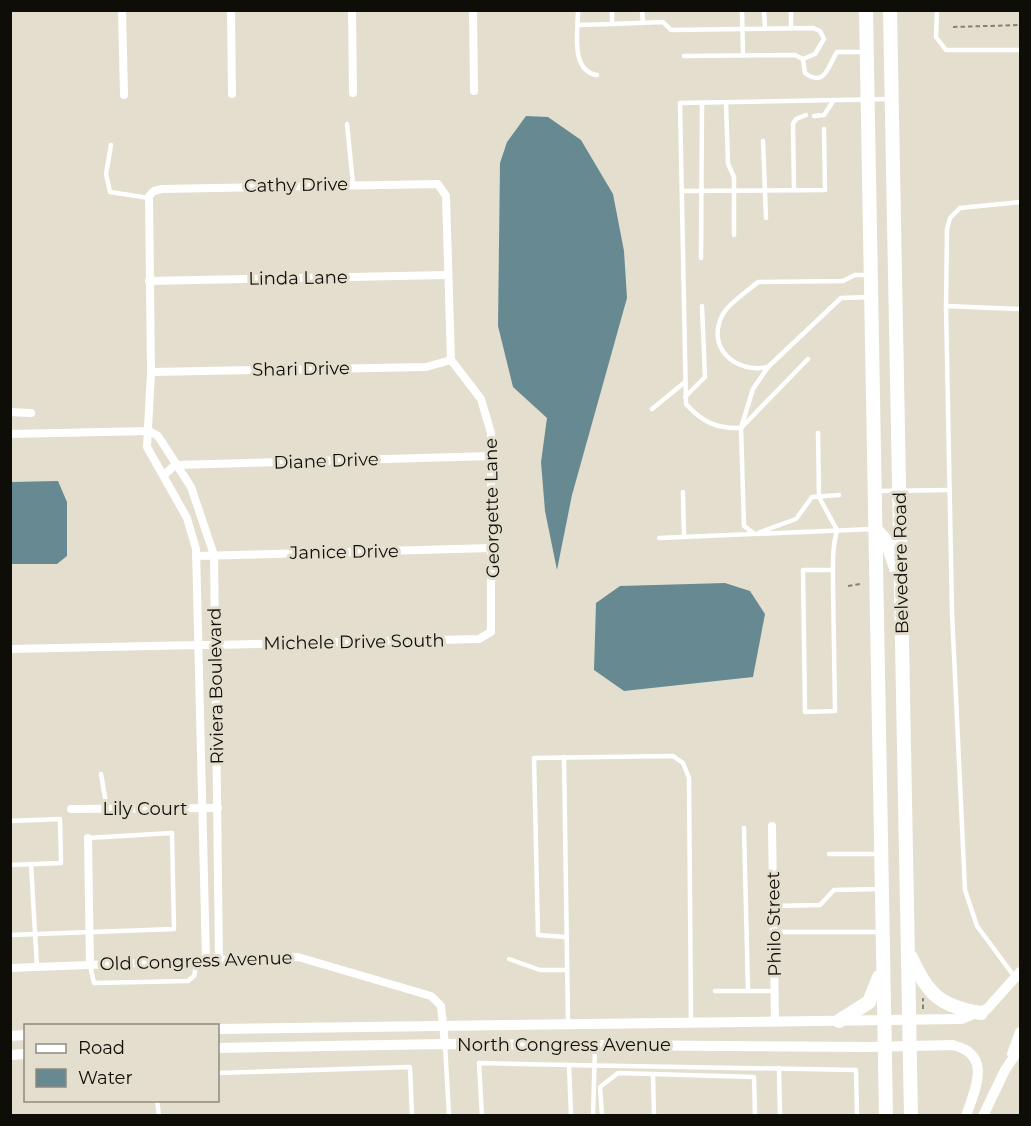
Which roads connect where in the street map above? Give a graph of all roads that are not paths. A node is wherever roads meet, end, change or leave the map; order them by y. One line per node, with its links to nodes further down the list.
1 (122, 10): 29 (street)
2 (231, 10): 28 (street)
3 (352, 10): 27 (street)
4 (473, 10): 26 (street)
5 (578, 10): 16 (lane)
6 (612, 10): 15 (lane)
7 (642, 10): 14 (lane)
8 (742, 10): 18 (lane)
9 (764, 10): 19 (lane)
10 (791, 10): 17 (lane)
11 (866, 10): 21 (main road, Belvedere Road)
12 (891, 10): 31 (main road, Belvedere Road)
13 (937, 10): 20 (lane)
14 (643, 22): 15 (lane); 18 (lane)
15 (612, 24): 16 (lane)
16 (578, 25): 25 (lane)
17 (791, 28): 19 (lane); 24 (lane)
18 (742, 29): 19 (lane); 22 (lane)
19 (765, 29)
20 (1020, 50)
21 (866, 52): 24 (lane); 30 (main road, Belvedere Road)
22 (743, 55): 23 (lane); 24 (lane)
23 (684, 56)
24 (803, 59)
25 (597, 75)
26 (474, 91)
27 (353, 93)
28 (232, 94)
29 (124, 95)
30 (867, 99): 31 (lane); 32 (lane); 53 (main road, Belvedere Road)
31 (892, 99): 76 (main road, Belvedere Road)
32 (834, 100): 34 (lane); 36 (lane)
33 (702, 103): 34 (lane); 43 (lane); 46 (lane)
34 (726, 103): 44 (lane)
35 (806, 115): 42 (lane)
36 (814, 116)
37 (347, 124): 41 (lane)
38 (824, 129): 42 (lane)
39 (763, 141): 45 (lane)
40 (111, 145): 47 (lane)
41 (353, 184): 47 (street, Cathy Drive); 52 (street, Cathy Drive)
42 (794, 190): 45 (lane)
43 (682, 191): 46 (lane); 63 (lane)
44 (734, 191): 45 (lane); 46 (lane); 50 (lane)
45 (765, 191): 49 (lane)
46 (703, 192): 51 (lane)
47 (151, 194): 54 (street, Riviera Boulevard)
48 (1020, 202): 57 (lane)
49 (766, 218)
50 (734, 235)
51 (701, 258)
52 (447, 275): 54 (street, Linda Lane); 60 (street)
53 (870, 275): 55 (main road, Belvedere Road); 61 (lane)
54 (149, 281): 62 (street, Riviera Boulevard)
55 (870, 297): 61 (lane); 78 (main road, Belvedere Road)
56 (702, 306): 64 (lane)
57 (946, 306): 58 (lane); 75 (lane)
58 (1020, 309)
59 (808, 359): 68 (lane)
60 (451, 360): 62 (street, Shari Drive); 72 (street, Georgette Lane)
61 (768, 367): 68 (lane)
62 (151, 372): 69 (street, Riviera Boulevard)
63 (685, 381): 64 (lane); 65 (lane)
64 (685, 397): 68 (lane)
65 (652, 409)
66 (10, 412): 67 (street)
67 (31, 413)
68 (741, 428): 83 (lane)
69 (149, 431): 70 (street); 73 (street, Riviera Boulevard); 74 (street, Riviera Boulevard)
70 (10, 434)
71 (818, 434): 80 (lane)
72 (492, 456): 73 (street, Diane Drive); 86 (street, Georgette Lane)
73 (175, 465): 74 (street); 87 (street, Riviera Boulevard)
74 (164, 476): 88 (street, Riviera Boulevard)
75 (950, 490): 76 (lane); 126 (lane)
76 (899, 491): 78 (lane); 90 (main road, Belvedere Road)
77 (683, 492): 84 (lane)
78 (874, 492): 81 (main road, Belvedere Road)
79 (839, 495): 80 (lane)
80 (819, 497): 82 (lane); 83 (lane)
81 (875, 529): 82 (lane); 90 (main road); 106 (main road, Belvedere Road)
82 (837, 530): 83 (lane); 89 (lane)
83 (755, 534): 84 (lane)
84 (684, 537): 85 (lane)
85 (659, 538)
86 (492, 548): 87 (street, Janice Drive); 91 (street, Georgette Lane)
87 (214, 555): 88 (street, Janice Drive); 93 (street, Riviera Boulevard)
88 (196, 556): 92 (street, Riviera Boulevard)
89 (833, 570): 89 (lane)
90 (902, 584): 117 (main road, Belvedere Road)
91 (491, 632): 93 (street, Michele Drive South)
92 (198, 645): 93 (street, Michele Drive South); 94 (street, Michele Drive South); 97 (street, Riviera Boulevard)
93 (215, 645): 98 (street, Riviera Boulevard)
94 (10, 649)
95 (564, 757): 116 (lane); 116 (lane); 134 (lane)
96 (101, 774): 100 (lane)
97 (200, 808): 98 (street, Lily Court); 100 (street, Lily Court); 121 (street, Riviera Boulevard)
98 (218, 808): 120 (street, Riviera Boulevard)
99 (71, 809): 100 (street, Lily Court)
100 (107, 809)
101 (10, 821): 107 (lane)
102 (772, 826): 110 (street, Philo Street)
103 (744, 828): 128 (lane)
104 (88, 838): 111 (street); 111 (lane)
105 (830, 854): 106 (lane)
106 (881, 854): 109 (main road, Belvedere Road)
107 (31, 864): 108 (lane); 114 (lane)
108 (10, 865)
109 (882, 889): 110 (lane); 113 (main road, Belvedere Road)
110 (774, 906): 112 (street, Philo Street)
111 (89, 932): 114 (lane); 122 (street)
112 (774, 932): 113 (lane); 129 (street, Philo Street)
113 (883, 932): 118 (main road, Belvedere Road)
114 (35, 934): 115 (lane); 123 (lane)
115 (10, 935)
116 (565, 937): 125 (lane)
117 (908, 951): 130 (main road); 133 (main road, Belvedere Road)
118 (883, 957): 131 (main road); 132 (main road, Belvedere Road)
119 (509, 959): 125 (lane)
120 (219, 960): 121 (street, Old Congress Avenue); 137 (street, Old Congress Avenue)
121 (201, 961): 122 (street, Old Congress Avenue); 122 (lane)
122 (90, 965): 123 (street, Old Congress Avenue)
123 (37, 967): 124 (street, Old Congress Avenue)
124 (10, 968)
125 (566, 970): 136 (lane)
126 (1018, 975): 130 (street)
127 (715, 991): 128 (lane)
128 (748, 991): 129 (lane)
129 (775, 991): 135 (street, Philo Street)
130 (981, 1013): 133 (street, North Congress Avenue)
131 (839, 1021): 132 (street, North Congress Avenue); 135 (street, North Congress Avenue)
132 (885, 1021): 133 (street, North Congress Avenue); 143 (main road, Belvedere Road)
133 (910, 1021): 142 (main road, Belvedere Road)
134 (691, 1022): 135 (street, North Congress Avenue); 136 (street, North Congress Avenue)
135 (775, 1022)
136 (568, 1023): 137 (street, North Congress Avenue)
137 (444, 1025): 138 (street, North Congress Avenue); 140 (street, Old Congress Avenue)
138 (219, 1029)
139 (1020, 1032): 149 (street)
140 (446, 1044): 141 (street, North Congress Avenue); 144 (street, North Congress Avenue); 153 (lane)
141 (595, 1044): 143 (street, North Congress Avenue); 147 (lane)
142 (910, 1045): 143 (street, North Congress Avenue); 163 (main road, Belvedere Road); 164 (street, North Congress Avenue)
143 (885, 1046): 162 (main road, Belvedere Road)
144 (219, 1048)
145 (1020, 1048): 149 (street)
146 (569, 1065): 147 (lane); 154 (lane); 155 (lane)
147 (595, 1065): 148 (lane); 156 (lane)
148 (779, 1068): 160 (lane); 161 (lane)
149 (1005, 1070): 165 (street)
150 (219, 1073): 152 (lane)
151 (653, 1074): 157 (lane); 158 (lane); 159 (lane)
152 (412, 1116)
153 (449, 1116)
154 (482, 1116)
155 (571, 1116)
156 (593, 1116)
157 (602, 1116)
158 (654, 1116)
159 (755, 1116)
160 (780, 1116)
161 (857, 1116)
162 (886, 1116)
163 (911, 1116)
164 (966, 1116)
165 (983, 1116)

